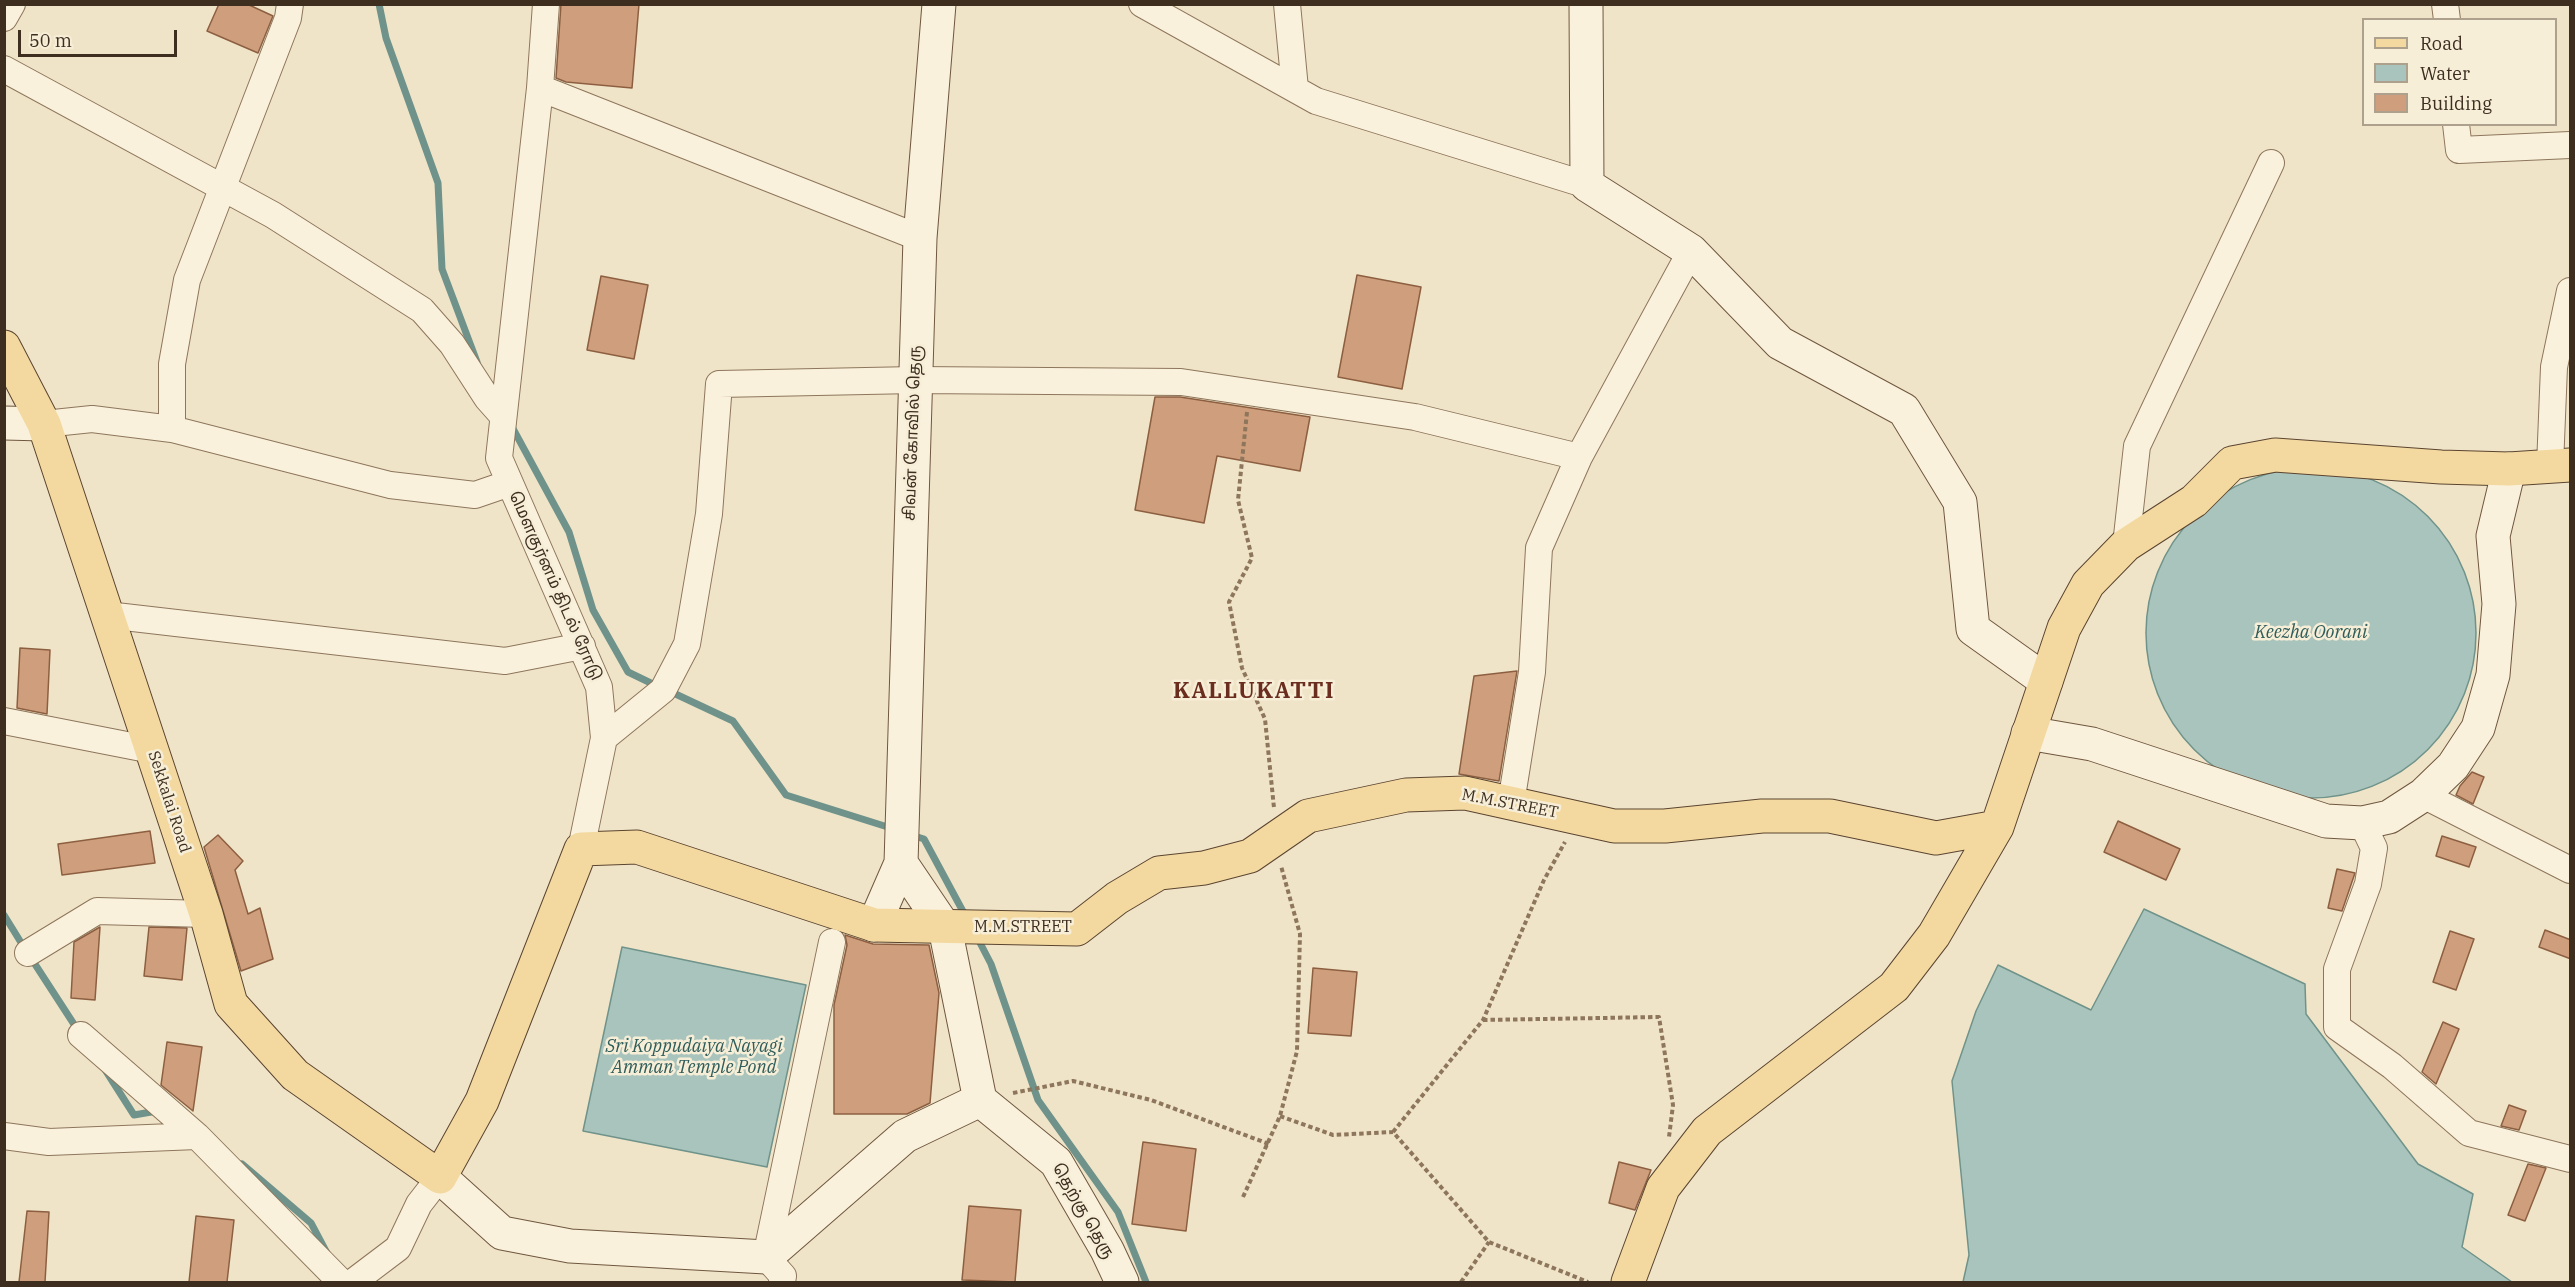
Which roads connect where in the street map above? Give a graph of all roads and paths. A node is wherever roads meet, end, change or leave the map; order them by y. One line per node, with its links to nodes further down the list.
1 (12, 4): 8 (street)
2 (290, 4): 16 (street)
3 (546, 4): 10 (street, மௌகுர்னம் திடல் ரோடு)
4 (939, 4): 17 (street, சிவன் கோவில் தெரு)
5 (1142, 4): 11 (street)
6 (1287, 4): 11 (street)
7 (1586, 4): 15 (street)
8 (4, 18)
9 (4, 69): 16 (street)
10 (540, 88): 17 (street); 23 (street, மௌகுர்னம் திடல் ரோடு)
11 (1295, 89): 15 (street)
12 (2456, 126): 13 (street)
13 (2571, 145)
14 (2271, 163): 31 (street)
15 (1587, 185): 18 (street)
16 (223, 189): 23 (street); 26 (street)
17 (920, 238): 21 (street, சிவன் கோவில் தெரு)
18 (1691, 251): 27 (street); 34 (street)
19 (2571, 291): 28 (street)
20 (4, 347): 25 (main road, Sekkalai Road)
21 (915, 380): 22 (street); 37 (street); 46 (street, சிவன் கோவில் தெரு)
22 (1249, 393): 27 (street); 44 (path)
23 (503, 416): 30 (street, மௌகுர்னம் திடல் ரோடு)
24 (4, 423): 25 (street)
25 (45, 424): 26 (street); 32 (main road, Sekkalai Road)
26 (172, 429): 30 (street)
27 (1579, 457): 40 (street)
28 (2560, 465): 29 (main road)
29 (2509, 469): 31 (main road); 39 (street)
30 (510, 483): 33 (street, மௌகுர்னம் திடல் ரோடு)
31 (2126, 545): 34 (main road)
32 (107, 615): 33 (street); 38 (main road, Sekkalai Road)
33 (582, 646): 37 (street, மௌகுர்னம் திடல் ரோடு)
34 (2046, 681): 36 (main road)
35 (4, 721): 38 (street)
36 (2028, 733): 42 (street); 43 (main road)
37 (604, 738): 45 (street, மௌகுர்னம் திடல் ரோடு)
38 (152, 750): 48 (main road, Sekkalai Road)
39 (2423, 795): 42 (street); 47 (street)
40 (1512, 803): 41 (main road, M.M.STREET); 44 (main road, M.M.STREET)
41 (1579, 817): 43 (main road, M.M.STREET); 53 (path)
42 (2362, 823): 62 (street)
43 (1997, 827): 72 (main road)
44 (1278, 836): 50 (main road, M.M.STREET); 56 (path)
45 (581, 849): 49 (main road, M.M.STREET); 63 (main road, மௌகுர்னம் திடல் ரோடு)
46 (901, 863): 49 (street); 50 (street)
47 (2571, 870)
48 (206, 914): 52 (street); 63 (main road, Sekkalai Road)
49 (874, 925): 50 (main road, M.M.STREET)
50 (945, 928): 55 (street)
51 (832, 942): 66 (street)
52 (28, 953)
53 (1483, 1020): 57 (path); 60 (path)
54 (81, 1035): 59 (street)
55 (980, 1100): 61 (path); 66 (street); 69 (street, தெற்கு தெரு)
56 (1280, 1116): 57 (path); 61 (path)
57 (1393, 1131): 65 (path)
58 (4, 1136): 59 (street)
59 (197, 1136): 67 (street)
60 (1668, 1140)
61 (1269, 1144): 64 (path)
62 (2571, 1159)
63 (440, 1177): 66 (street); 68 (street)
64 (1243, 1197)
65 (1489, 1242): 70 (path); 71 (path)
66 (774, 1270)
67 (340, 1282)
68 (353, 1282)
69 (1122, 1282)
70 (1461, 1282)
71 (1588, 1282)
72 (1628, 1282)

